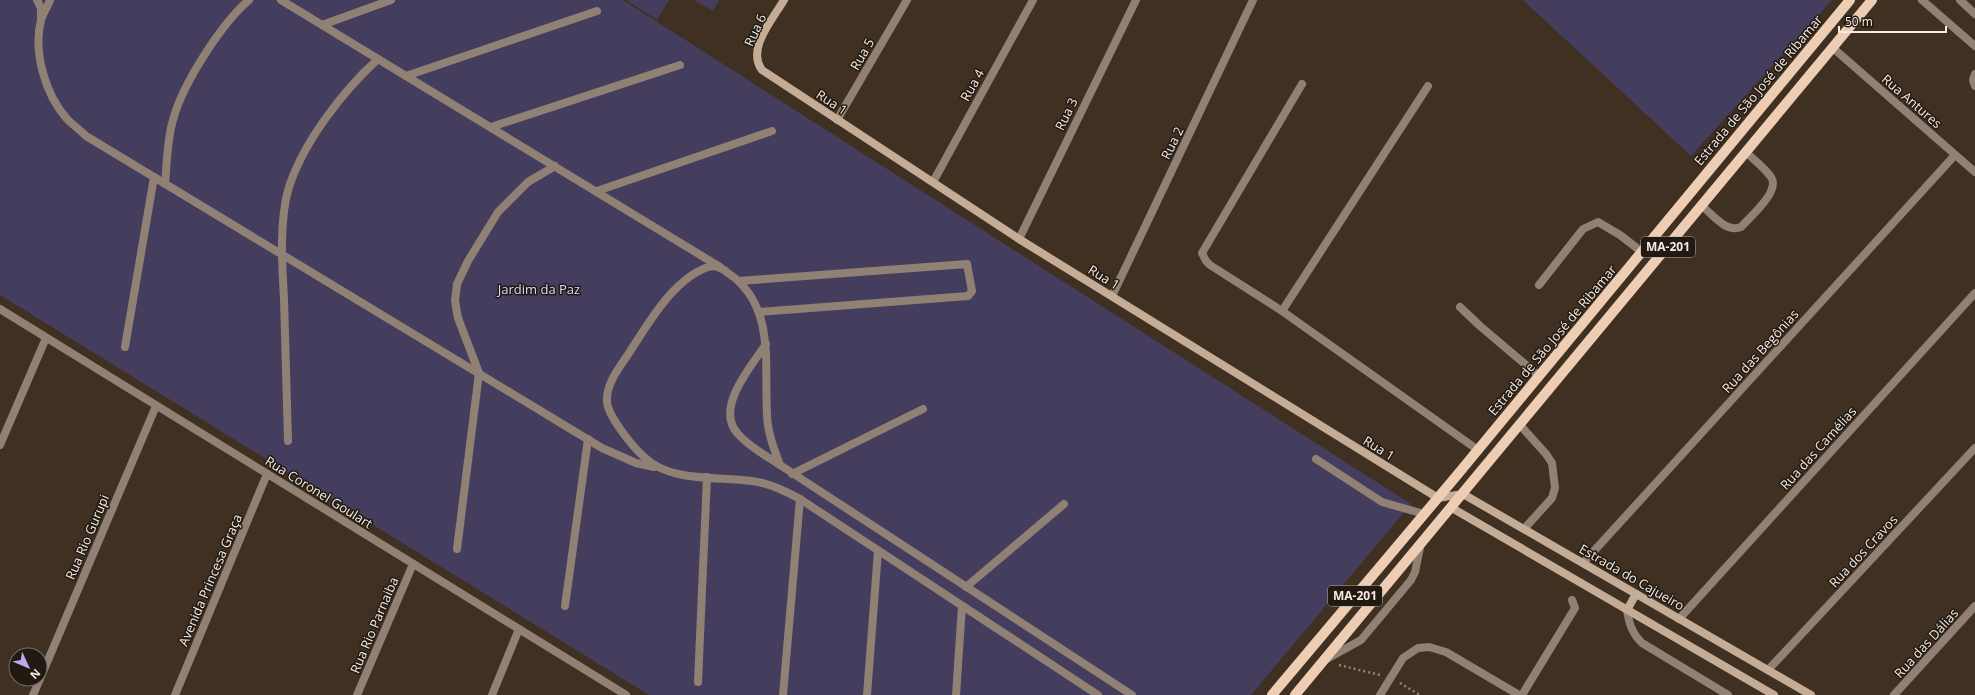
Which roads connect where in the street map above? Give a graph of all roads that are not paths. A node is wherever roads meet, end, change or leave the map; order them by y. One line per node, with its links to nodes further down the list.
1 (37, 0): 17 (street)
2 (50, 0): 17 (street)
3 (249, 0): 38 (street)
4 (281, 0): 18 (street)
5 (391, 0): 18 (street)
6 (784, 0): 23 (main road, Rua 6)
7 (907, 0): 29 (street, Rua 5)
8 (1033, 0): 37 (street, Rua 4)
9 (1136, 0): 41 (street, Rua 3)
10 (1253, 0): 48 (street, Rua 2)
11 (1850, 0): 42 (main road, Estrada de São José de Ribamar / MA-201)
12 (1872, 0): 20 (main road, MA-201)
13 (1922, 0): 19 (street)
14 (1960, 0): 16 (street)
15 (597, 11): 25 (street)
16 (1975, 14)
17 (41, 20): 36 (street)
18 (322, 25): 21 (street)
19 (1975, 46)
20 (1833, 48): 32 (main road, MA-201); 33 (street, Rua Antures)
21 (378, 59): 25 (street); 43 (street)
22 (680, 65): 30 (street)
23 (762, 70): 29 (main road, Rua 1)
24 (1975, 74): 28 (street)
25 (406, 76): 30 (street)
26 (1302, 84): 51 (street)
27 (1428, 86): 51 (street)
28 (1975, 86)
29 (837, 120): 37 (main road, Rua 1)
30 (491, 127): 34 (street)
31 (772, 131): 39 (street)
32 (1746, 152): 40 (main road, MA-201); 40 (street)
33 (1955, 155): 35 (street, Rua Antures); 82 (street, Rua das Begônias)
34 (555, 166): 39 (street); 56 (street)
35 (1975, 172)
36 (154, 177): 38 (street); 55 (street)
37 (933, 182): 41 (main road, Rua 1)
38 (165, 184): 43 (street)
39 (597, 192): 44 (street)
40 (1702, 206): 60 (main road, MA-201)
41 (1019, 239): 48 (main road, Rua 1)
42 (1642, 252): 46 (street); 57 (main road, Estrada de São José de Ribamar / MA-201)
43 (282, 255): 56 (street); 62 (street)
44 (728, 272): 45 (street); 68 (street)
45 (739, 281): 52 (street); 52 (street)
46 (1539, 285)
47 (1975, 293): 91 (street, Rua das Camélias)
48 (1112, 296): 73 (main road, Rua 1)
49 (1460, 307): 57 (street)
50 (0, 310): 53 (street, Rua Coronel Goulart)
51 (1282, 311): 65 (street)
52 (760, 312): 54 (street)
53 (46, 338): 58 (street, Rua Coronel Goulart); 63 (street)
54 (766, 344): 67 (street); 67 (street)
55 (125, 347)
56 (479, 373): 61 (street); 80 (street)
57 (1539, 376): 65 (main road, Estrada de São José de Ribamar / MA-201)
58 (156, 406): 69 (street, Rua Coronel Goulart); 93 (street, Rua Rio Gurupi)
59 (923, 409): 70 (street)
60 (1520, 425): 72 (main road, MA-201); 78 (street)
61 (588, 439): 68 (street); 87 (street)
62 (288, 441)
63 (0, 446)
64 (1975, 448): 95 (street, Rua dos Cravos)
65 (1478, 450): 73 (main road, Estrada de São José de Ribamar / MA-201)
66 (1316, 459): 77 (street)
67 (780, 465): 70 (street)
68 (664, 470): 71 (street)
69 (267, 474): 83 (street, Rua Coronel Goulart); 97 (street, Avenida Princesa Graça)
70 (792, 474): 84 (street)
71 (707, 477): 74 (street); 96 (street)
72 (1463, 494): 73 (main road); 76 (main road, MA-201); 78 (main road, Estrada do Cajueiro)
73 (1438, 498): 77 (main road, Estrada de São José de Ribamar / MA-201)
74 (800, 499): 81 (street); 101 (street)
75 (1064, 504): 84 (street)
76 (1452, 508): 79 (main road, MA-201); 90 (main road)
77 (1424, 514): 106 (main road, Estrada de São José de Ribamar / MA-201)
78 (1524, 529): 82 (main road, Estrada do Cajueiro)
79 (1421, 543): 94 (main road, MA-201); 94 (street)
80 (458, 549)
81 (878, 551): 88 (street); 102 (street)
82 (1583, 563): 85 (main road, Estrada do Cajueiro)
83 (414, 564): 92 (street, Rua Coronel Goulart); 98 (street, Rua Rio Parnaiba)
84 (966, 588): 105 (street)
85 (1636, 594): 90 (main road); 91 (main road, Estrada do Cajueiro)
86 (1572, 600): 109 (street)
87 (565, 606)
88 (962, 606): 103 (street); 104 (street)
89 (1975, 606): 113 (street, Rua das Dálias)
90 (1627, 610): 110 (street); 111 (main road)
91 (1679, 619): 95 (main road, Estrada do Cajueiro)
92 (519, 629): 99 (street); 100 (street, Rua Coronel Goulart)
93 (48, 660)
94 (1323, 661): 107 (main road, MA-201)
95 (1768, 670): 112 (main road, Estrada do Cajueiro)
96 (698, 682)
97 (174, 695)
98 (357, 695)
99 (492, 695)
100 (626, 695)
101 (783, 695)
102 (867, 695)
103 (956, 695)
104 (1098, 695)
105 (1132, 695)
106 (1272, 695)
107 (1295, 695)
108 (1380, 695): 109 (street)
109 (1520, 695)
110 (1728, 695)
111 (1774, 695)
112 (1811, 695)
113 (1894, 695)

